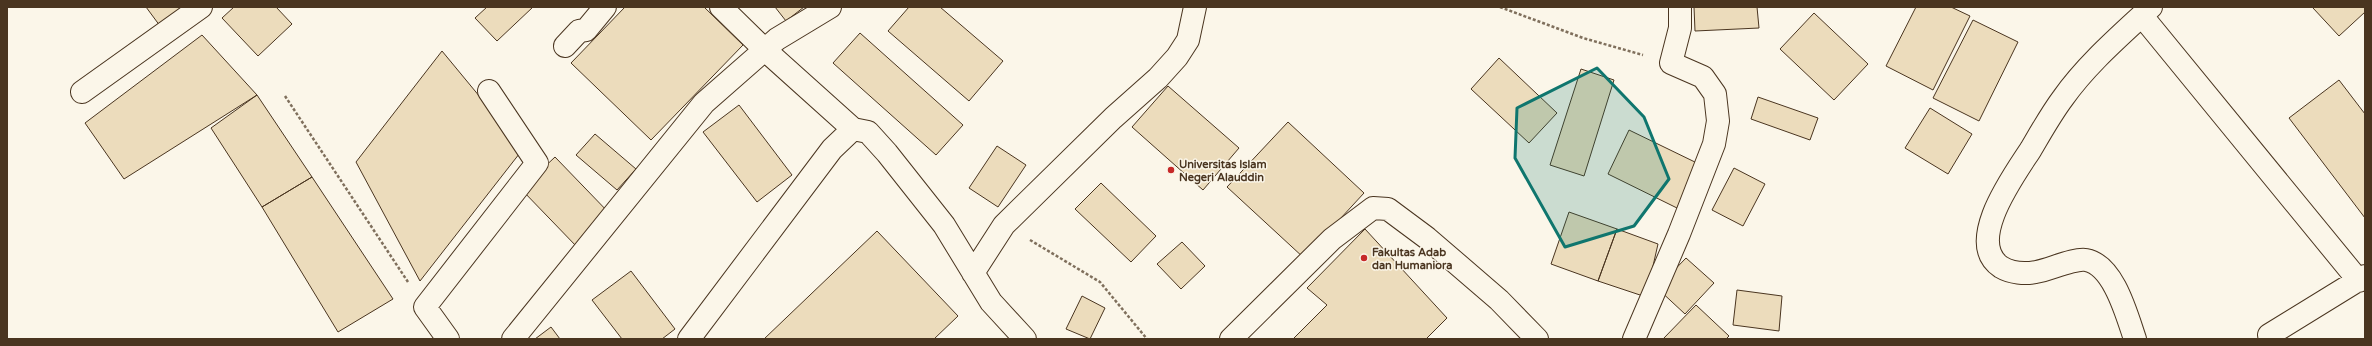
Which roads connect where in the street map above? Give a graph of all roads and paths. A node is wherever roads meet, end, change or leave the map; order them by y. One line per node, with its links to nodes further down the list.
1 (201, 7): 13 (street)
2 (605, 7): 9 (street)
3 (721, 7): 10 (street)
4 (830, 7): 10 (street)
5 (1195, 7): 16 (street)
6 (1500, 7): 11 (path)
7 (1680, 7): 11 (street)
8 (2147, 11): 18 (street); 29 (street)
9 (565, 46)
10 (765, 50): 15 (street); 22 (street)
11 (1671, 63): 28 (street)
12 (489, 91): 19 (street)
13 (82, 92)
14 (285, 96): 19 (path)
15 (852, 128): 17 (street); 23 (street)
16 (1004, 225): 17 (street); 25 (path)
17 (973, 273): 24 (street)
18 (2362, 278): 20 (street)
19 (424, 307): 21 (street)
20 (2269, 335)
21 (448, 339)
22 (513, 339)
23 (689, 339)
24 (1025, 339)
25 (1146, 339)
26 (1231, 339): 27 (street)
27 (1537, 339)
28 (1634, 339)
29 (2135, 339)

